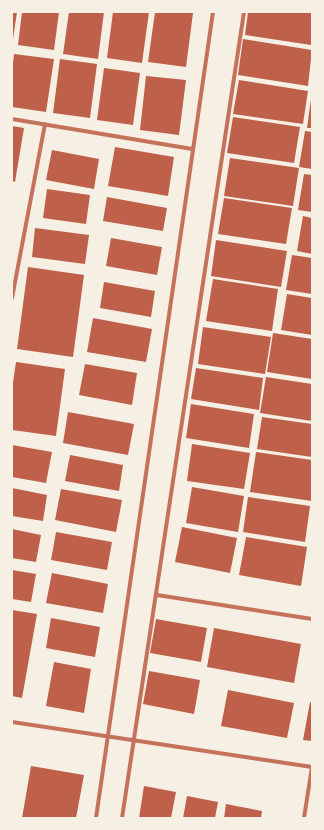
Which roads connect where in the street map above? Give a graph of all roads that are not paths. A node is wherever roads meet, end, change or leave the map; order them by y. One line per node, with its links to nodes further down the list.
1 (213, 12): 5 (street)
2 (244, 12): 8 (street)
3 (12, 119): 4 (street)
4 (46, 124): 5 (street); 6 (street)
5 (192, 149): 11 (street)
6 (14, 269): 7 (street)
7 (12, 298)
8 (157, 595): 9 (street); 12 (street)
9 (312, 619)
10 (12, 722): 11 (street)
11 (109, 736): 12 (street); 14 (street)
12 (135, 740): 13 (street); 15 (street)
13 (312, 767): 16 (street)
14 (96, 818)
15 (122, 818)
16 (304, 818)

